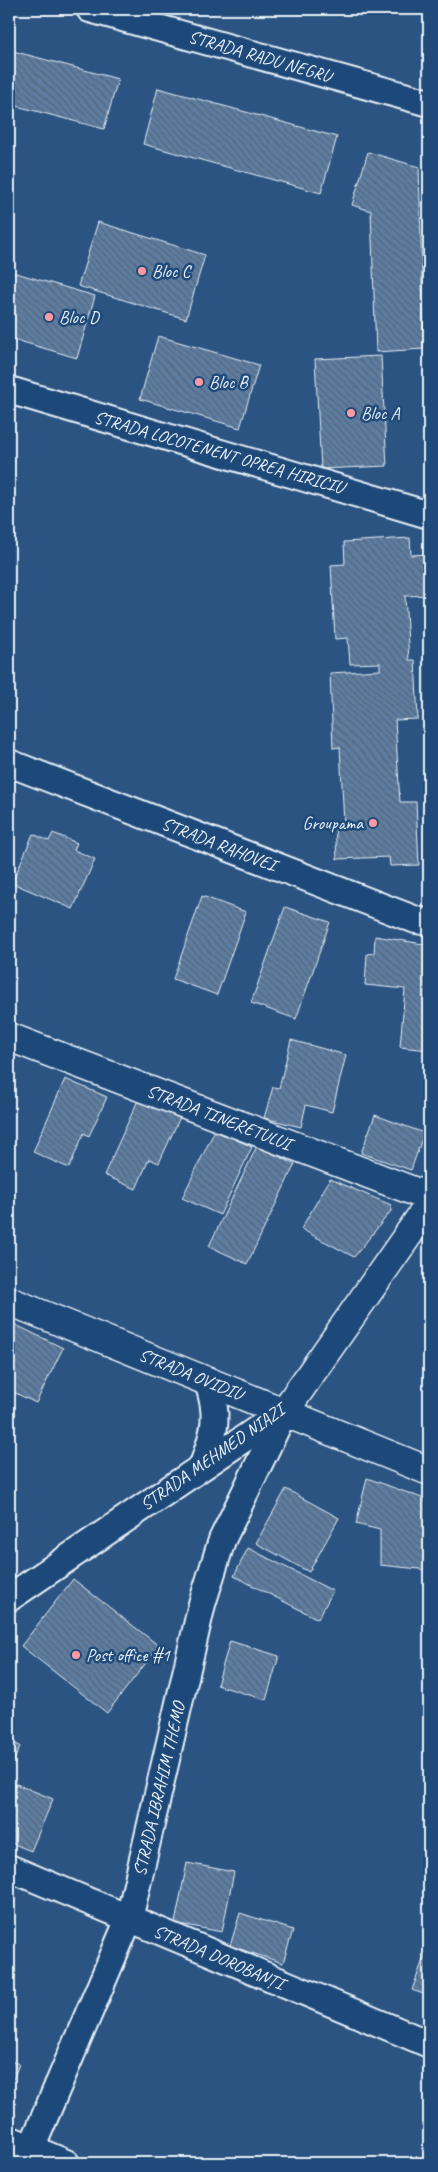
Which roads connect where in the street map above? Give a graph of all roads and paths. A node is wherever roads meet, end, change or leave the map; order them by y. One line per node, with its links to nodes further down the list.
1 (90, 9): 2 (street, STRADA RADU NEGRU)
2 (429, 103)
3 (9, 390): 4 (street, STRADA LOCOTENENT OPREA HIRICIU)
4 (429, 515)
5 (9, 763): 6 (street, STRADA RAHOVEI)
6 (429, 922)
7 (9, 1037): 8 (main road, STRADA TINERETULUI)
8 (429, 1197)
9 (429, 1205): 12 (main road, STRADA MEHMED NIAZI)
10 (9, 1301): 11 (main road, STRADA OVIDIU)
11 (207, 1380): 12 (main road, STRADA OVIDIU); 13 (street)
12 (284, 1412): 13 (street, STRADA MEHMED NIAZI); 14 (main road, STRADA OVIDIU); 17 (street, STRADA IBRAHIM THEMO)
13 (203, 1464): 15 (street, STRADA MEHMED NIAZI)
14 (429, 1470)
15 (15, 1587)
16 (9, 1868): 17 (street, STRADA DOROBANȚI)
17 (129, 1919): 18 (street, STRADA DOROBANȚI); 19 (street, STRADA IBRAHIM THEMO)
18 (429, 2044)
19 (22, 2150): 20 (street)
20 (66, 2163)

